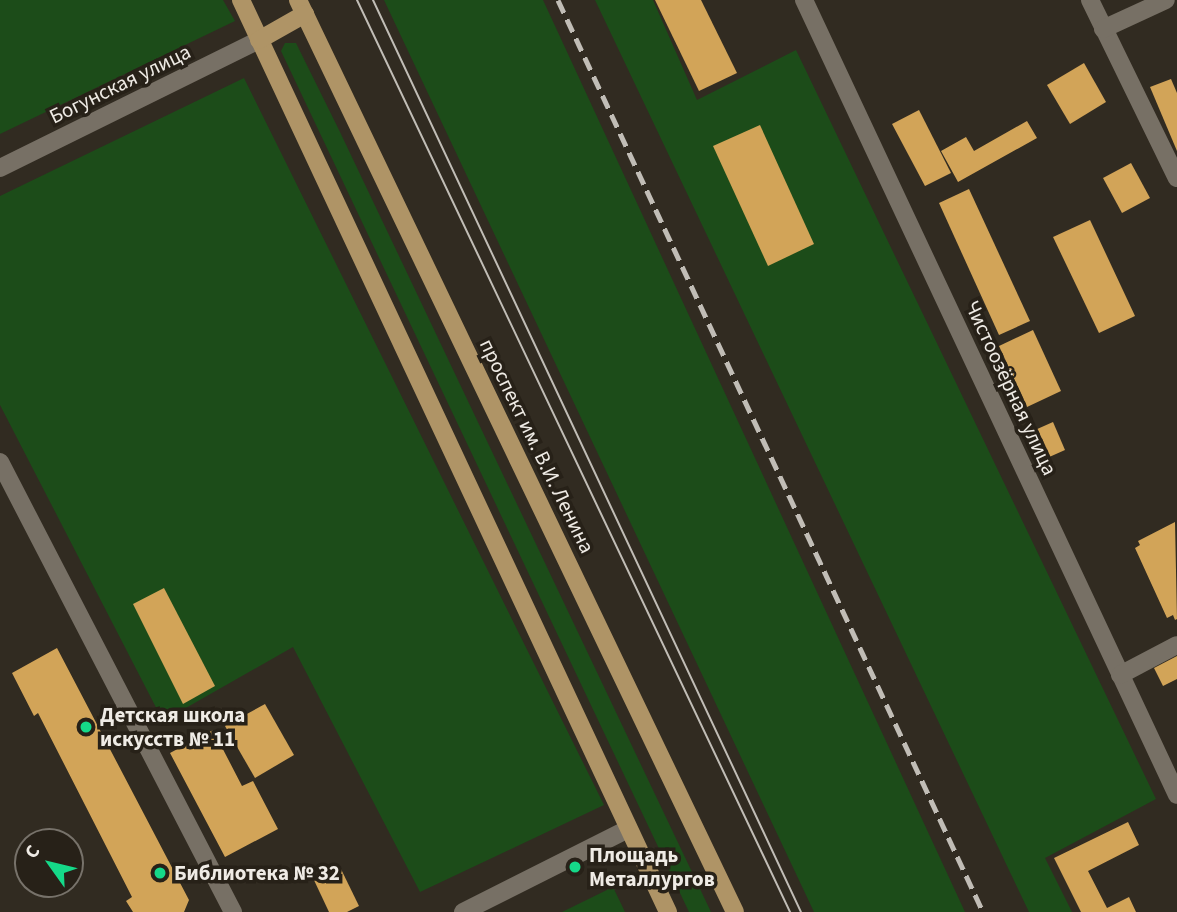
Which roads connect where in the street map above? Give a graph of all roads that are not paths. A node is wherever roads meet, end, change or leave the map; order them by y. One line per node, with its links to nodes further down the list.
1 (241, 0): 7 (main road)
2 (804, 0): 12 (street, Чистоозёрная улица)
3 (1090, 0): 6 (street)
4 (1166, 0): 6 (street)
5 (302, 7): 7 (main road); 18 (main road, проспект им. В.И. Ленина)
6 (1103, 29): 9 (street)
7 (260, 40): 8 (street, Богунская улица); 14 (main road)
8 (0, 168)
9 (1177, 178)
10 (0, 462): 15 (street)
11 (1177, 645): 12 (street)
12 (1120, 675): 13 (street, Чистоозёрная улица)
13 (1177, 795)
14 (628, 829): 16 (street); 17 (main road)
15 (233, 912)
16 (463, 912)
17 (668, 912)
18 (735, 912)

